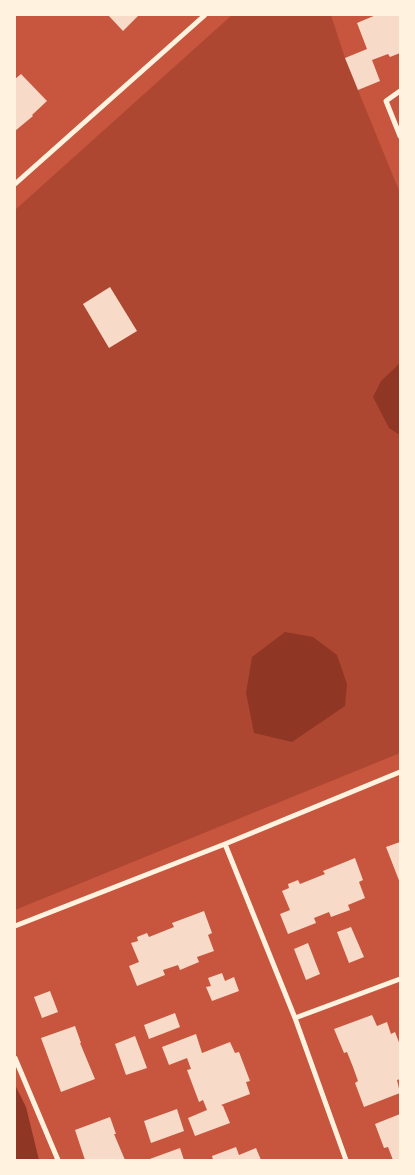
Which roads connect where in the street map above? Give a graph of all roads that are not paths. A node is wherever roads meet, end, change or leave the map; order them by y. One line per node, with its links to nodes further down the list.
1 (205, 15): 4 (street)
2 (400, 91): 3 (street)
3 (400, 136)
4 (15, 184)
5 (400, 772): 6 (street)
6 (225, 844): 7 (street); 9 (street)
7 (15, 926)
8 (400, 979): 9 (street)
9 (295, 1018): 12 (street)
10 (15, 1058): 11 (street)
11 (58, 1160)
12 (346, 1160)

